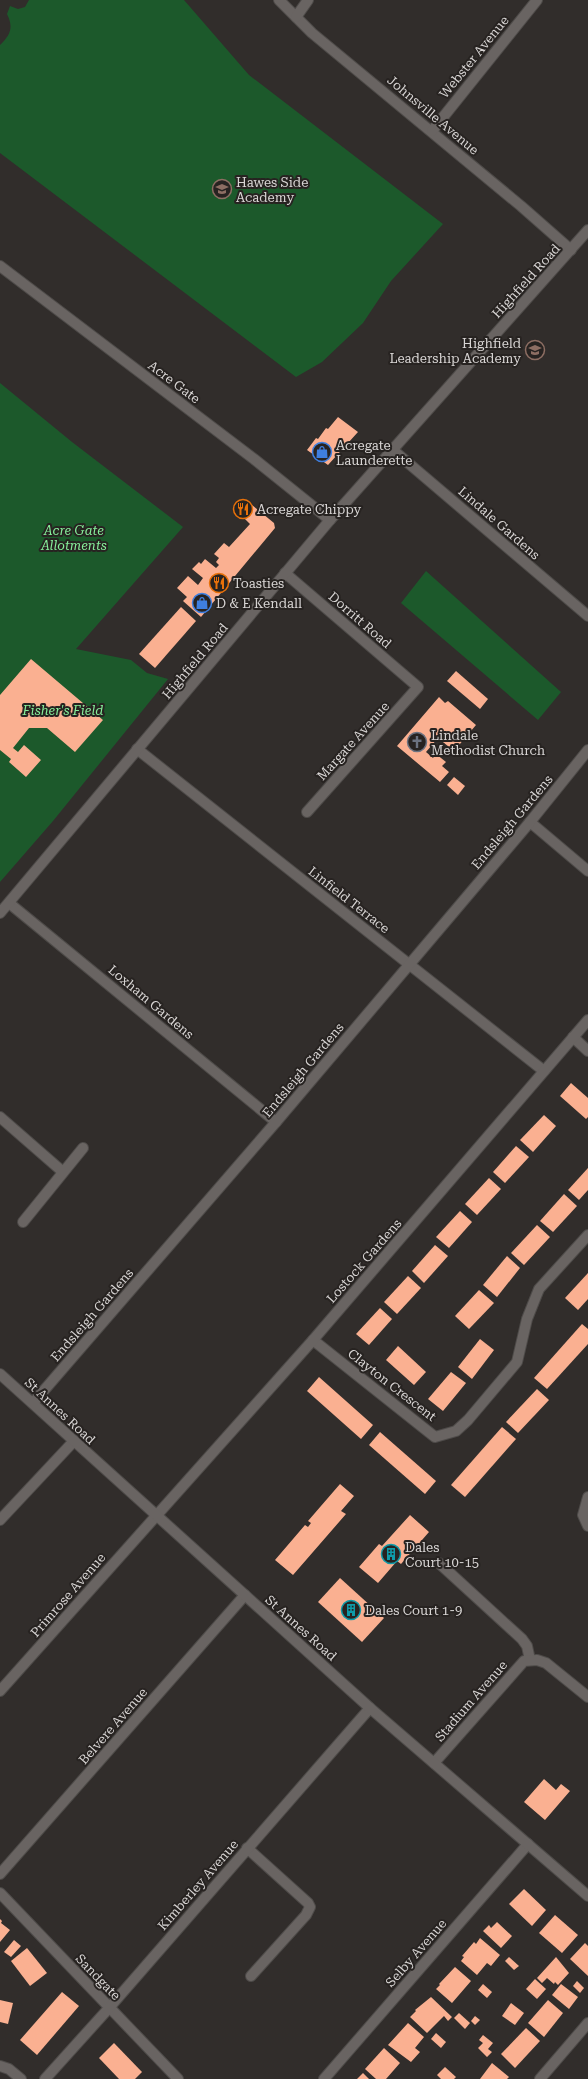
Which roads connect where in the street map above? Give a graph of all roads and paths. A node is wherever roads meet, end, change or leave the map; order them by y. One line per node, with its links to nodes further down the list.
1 (279, 0): 4 (street, Johnsville Avenue)
2 (308, 0): 4 (street)
3 (537, 0): 5 (street, Webster Avenue)
4 (296, 17): 5 (street, Johnsville Avenue)
5 (432, 131): 7 (street, Johnsville Avenue)
6 (588, 230): 7 (street, Highfield Road)
7 (571, 250): 9 (street, Highfield Road)
8 (0, 266): 10 (street, Acre Gate)
9 (393, 450): 10 (street, Highfield Road); 12 (street, Lindale Gardens)
10 (330, 520): 11 (street, Highfield Road)
11 (285, 574): 13 (street, Dorritt Road); 14 (street, Highfield Road)
12 (588, 616)
13 (418, 687): 16 (street, Margate Avenue)
14 (137, 749): 19 (street, Highfield Road); 21 (street, Linfield Terrace)
15 (588, 750): 17 (street, Endsleigh Gardens)
16 (307, 812)
17 (530, 822): 18 (street); 21 (street, Endsleigh Gardens)
18 (588, 871)
19 (9, 902): 20 (street, Highfield Road); 27 (street, Loxham Gardens)
20 (0, 913)
21 (409, 964): 25 (street, Linfield Terrace); 27 (street, Endsleigh Gardens)
22 (588, 1020): 23 (street, Lostock Gardens)
23 (573, 1037): 24 (street); 25 (street, Lostock Gardens)
24 (588, 1051)
25 (544, 1071): 32 (street, Lostock Gardens)
26 (0, 1117): 29 (street)
27 (276, 1122): 34 (street, Endsleigh Gardens)
28 (83, 1148): 29 (street)
29 (63, 1172): 30 (street)
30 (23, 1222)
31 (588, 1235): 32 (street, Clayton Crescent)
32 (313, 1340): 37 (street, Lostock Gardens)
33 (0, 1374): 34 (street, St Annes Road)
34 (33, 1403): 35 (street, St Annes Road)
35 (74, 1441): 37 (street, St Annes Road); 38 (street)
36 (588, 1496): 39 (street)
37 (155, 1515): 41 (street, St Annes Road); 43 (street, Primrose Avenue)
38 (0, 1520)
39 (588, 1526)
40 (439, 1563): 42 (street)
41 (245, 1595): 45 (street, St Annes Road); 49 (street, Belvere Avenue)
42 (530, 1660): 44 (street); 46 (street, Stadium Avenue)
43 (0, 1691)
44 (588, 1697)
45 (370, 1708): 46 (street, St Annes Road); 48 (street, Kimberley Avenue)
46 (434, 1763): 47 (street, St Annes Road)
47 (528, 1844): 51 (street, St Annes Road); 59 (street, Selby Avenue)
48 (247, 1848): 52 (street); 53 (street, Kimberley Avenue)
49 (0, 1874)
50 (0, 1893): 53 (street, Sandgate)
51 (588, 1896)
52 (251, 1976)
53 (109, 2008): 57 (street, Kimberley Avenue); 58 (street, Sandgate)
54 (588, 2023): 60 (street)
55 (0, 2066): 56 (street)
56 (22, 2079)
57 (45, 2079)
58 (178, 2079)
59 (324, 2079)
60 (540, 2079)

